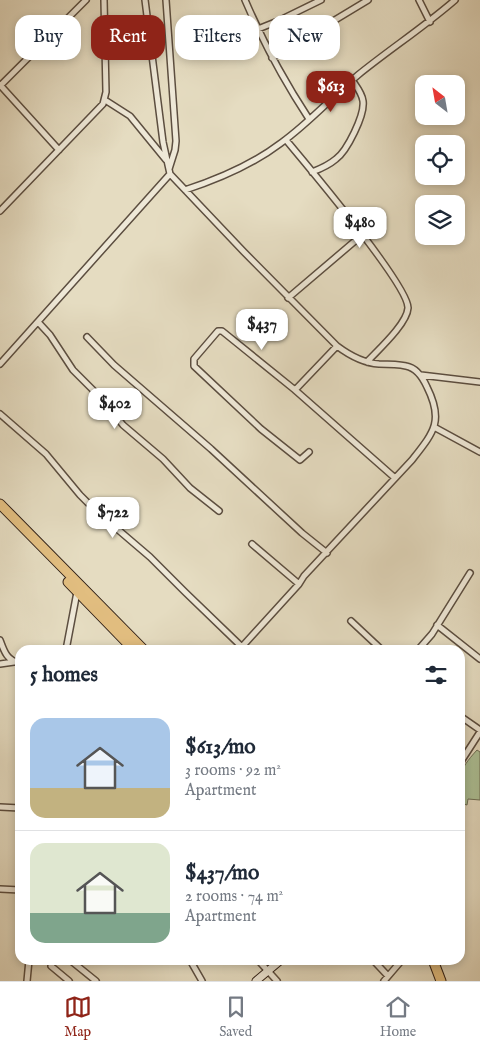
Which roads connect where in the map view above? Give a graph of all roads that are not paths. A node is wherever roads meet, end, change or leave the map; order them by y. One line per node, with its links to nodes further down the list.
1 (86, 0): 18 (street)
2 (104, 0): 19 (street)
3 (145, 0): 23 (street)
4 (166, 0): 24 (street)
5 (245, 0): 10 (street)
6 (321, 0): 13 (street)
7 (368, 0): 11 (street)
8 (419, 0): 12 (street)
9 (455, 0): 12 (street)
10 (252, 15)
11 (340, 17)
12 (430, 22): 17 (street)
13 (259, 29)
14 (259, 31): 15 (street)
15 (269, 52)
16 (273, 60): 20 (street)
17 (352, 80): 20 (street); 25 (street)
18 (0, 85): 22 (street)
19 (105, 100): 22 (street); 23 (street)
20 (309, 119): 21 (street)
21 (286, 140): 25 (street); 26 (street)
22 (60, 150): 27 (street)
23 (167, 162): 24 (street)
24 (169, 172): 26 (street); 30 (street)
25 (312, 172): 28 (street)
26 (185, 190): 29 (street)
27 (0, 211)
28 (362, 235): 29 (street); 33 (street)
29 (288, 298): 32 (street)
30 (38, 322): 34 (street); 44 (street)
31 (87, 337): 47 (street)
32 (336, 346): 33 (street); 37 (street)
33 (367, 362): 35 (street)
34 (0, 364)
35 (421, 375): 36 (street); 39 (street)
36 (480, 382)
37 (295, 390): 40 (street); 42 (street)
38 (0, 414): 57 (street)
39 (434, 427): 41 (street); 42 (street)
40 (309, 452)
41 (480, 452)
42 (395, 478): 47 (street)
43 (0, 504): 56 (highway)
44 (219, 511)
45 (0, 512): 50 (highway)
46 (252, 544): 49 (street)
47 (327, 553): 49 (street)
48 (470, 573): 52 (street)
49 (299, 584): 58 (street)
50 (77, 591): 54 (street); 55 (highway)
51 (351, 621): 59 (street)
52 (437, 625): 60 (street); 61 (street)
53 (0, 640): 64 (street)
54 (67, 645)
55 (129, 645)
56 (139, 645)
57 (238, 645)
58 (244, 645)
59 (377, 645)
60 (422, 645)
61 (462, 645)
62 (465, 647): 63 (street)
63 (480, 659)
64 (15, 662)
65 (15, 663): 66 (street)
66 (0, 664)
67 (465, 720): 68 (street)
68 (480, 731): 69 (street)
69 (465, 755)
70 (0, 808): 71 (street)
71 (15, 808)
72 (0, 889): 73 (street)
73 (15, 890)
74 (29, 965): 85 (street)
75 (52, 965): 86 (street)
76 (76, 965): 87 (street)
77 (193, 965): 88 (street)
78 (263, 965): 83 (street)
79 (275, 965): 83 (street)
80 (378, 965): 84 (street)
81 (398, 965): 84 (street)
82 (434, 965): 92 (highway)
83 (268, 971): 89 (street); 90 (street)
84 (388, 976): 91 (street)
85 (27, 981)
86 (69, 981)
87 (96, 981)
88 (202, 981)
89 (256, 981)
90 (277, 981)
91 (384, 981)
92 (440, 981)

